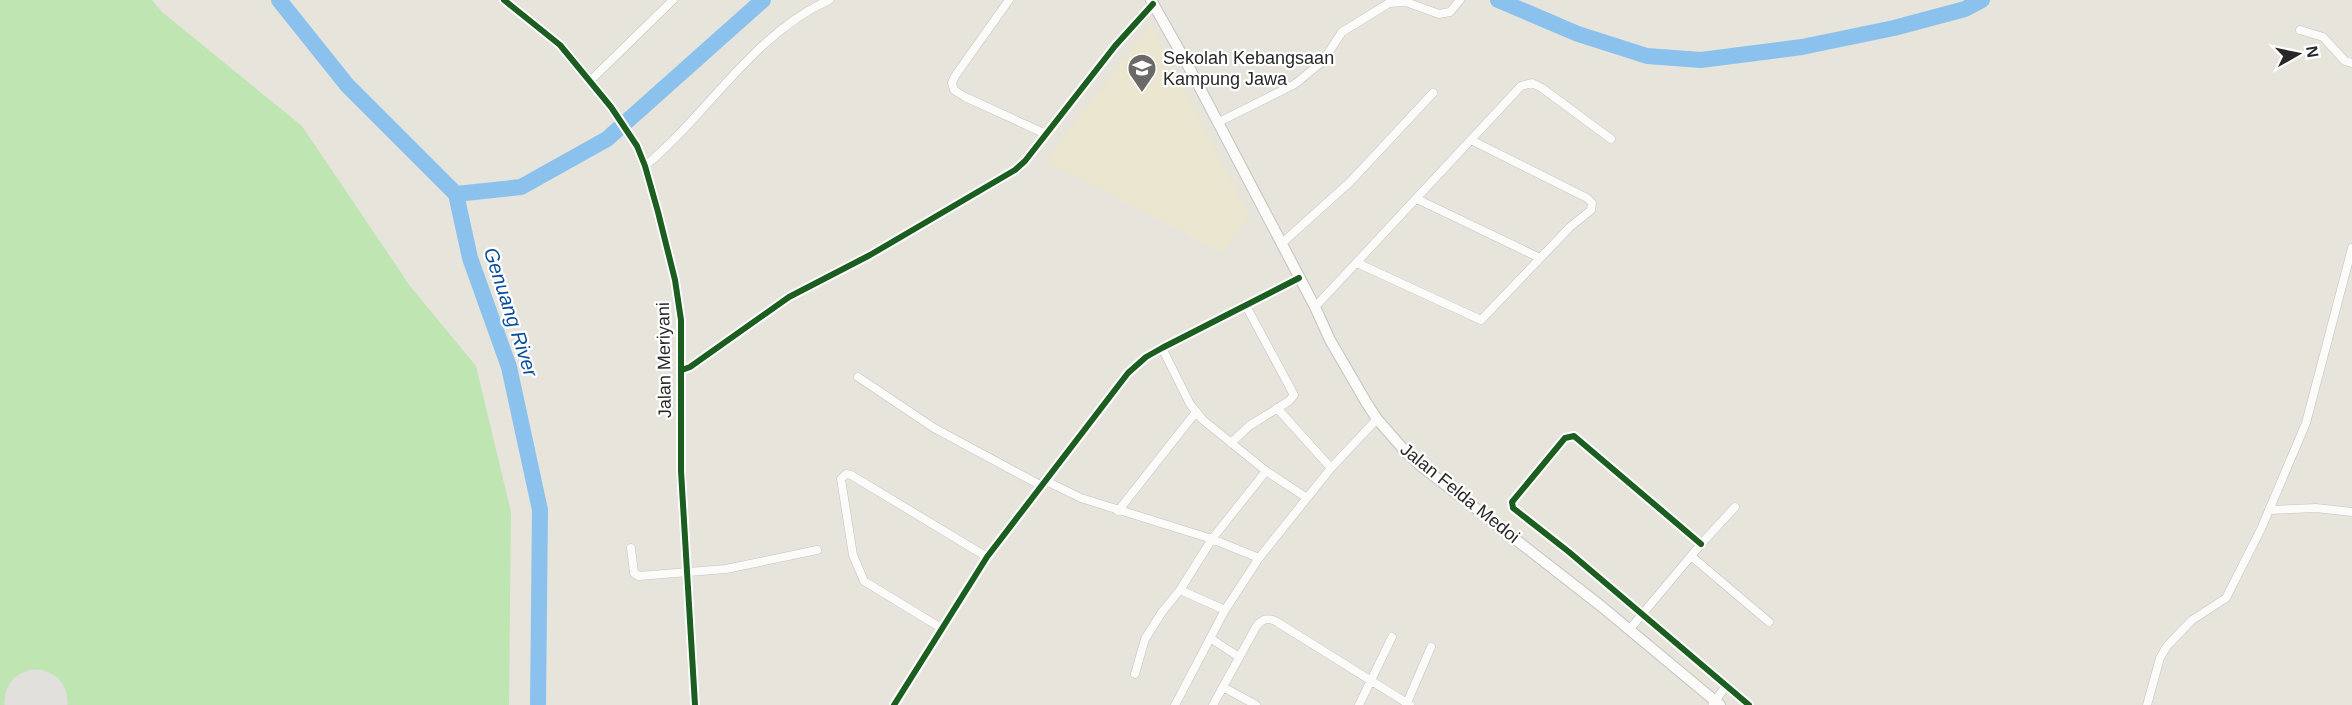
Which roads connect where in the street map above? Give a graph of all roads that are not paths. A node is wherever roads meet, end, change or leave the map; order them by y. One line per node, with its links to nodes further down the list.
1 (504, 0): 10 (street, Jalan Meriyani)
2 (673, 0): 10 (street)
3 (829, 0): 16 (street)
4 (1009, 0): 13 (street)
5 (1460, 0): 6 (street)
6 (1405, 1): 12 (street)
7 (1152, 2): 12 (main road, Jalan Felda Medoi); 13 (street)
8 (2300, 30): 9 (street)
9 (2352, 63)
10 (590, 81): 16 (street, Jalan Meriyani)
11 (1433, 93): 18 (street)
12 (1217, 123): 18 (main road, Jalan Felda Medoi)
13 (1046, 134): 26 (street)
14 (1611, 139): 15 (street)
15 (1471, 140): 17 (street); 20 (street)
16 (645, 166): 26 (street, Jalan Meriyani)
17 (1417, 199): 20 (street); 21 (street)
18 (1281, 244): 22 (main road, Jalan Felda Medoi)
19 (2352, 248): 37 (street)
20 (1540, 258): 21 (street)
21 (1357, 263): 24 (street)
22 (1299, 278): 23 (street); 24 (main road, Jalan Felda Medoi)
23 (1245, 304): 25 (street); 28 (street)
24 (1315, 306): 30 (main road, Jalan Felda Medoi)
25 (1162, 348): 29 (street); 34 (street)
26 (682, 369): 47 (street, Jalan Meriyani)
27 (858, 377): 34 (street)
28 (1277, 408): 31 (street); 32 (street)
29 (1196, 412): 31 (street); 38 (street)
30 (1377, 419): 32 (street); 53 (main road, Jalan Felda Medoi)
31 (1231, 443): 33 (street)
32 (1331, 468): 35 (street)
33 (1266, 471): 35 (street); 40 (street)
34 (1042, 483): 38 (street); 45 (street)
35 (1307, 498): 46 (street)
36 (1736, 507): 41 (street)
37 (2269, 510): 39 (street); 71 (street)
38 (1118, 511): 40 (street)
39 (2352, 512)
40 (1212, 539): 46 (street); 48 (street)
41 (1701, 544): 44 (street); 50 (street)
42 (631, 548): 47 (street)
43 (817, 550): 47 (street)
44 (1691, 556): 50 (street); 51 (street)
45 (987, 557): 52 (street); 52 (street)
46 (1258, 558): 49 (street)
47 (687, 573): 64 (street, Jalan Meriyani)
48 (1180, 590): 49 (street); 58 (street)
49 (1225, 610): 55 (street)
50 (1643, 614): 53 (street); 60 (street)
51 (1769, 622)
52 (941, 628): 65 (street)
53 (1629, 630): 63 (main road, Jalan Felda Medoi)
54 (1392, 637): 59 (street)
55 (1210, 638): 57 (street); 66 (street)
56 (1431, 647): 62 (street)
57 (1239, 657): 59 (street); 61 (street)
58 (1135, 674)
59 (1372, 679): 62 (street); 69 (street)
60 (1726, 686): 63 (street); 70 (street)
61 (1223, 687): 67 (street); 68 (street)
62 (1408, 704)
63 (1716, 704)
64 (695, 705)
65 (894, 705)
66 (1174, 705)
67 (1213, 705)
68 (1256, 705)
69 (1359, 705)
70 (1749, 705)
71 (2147, 705)

